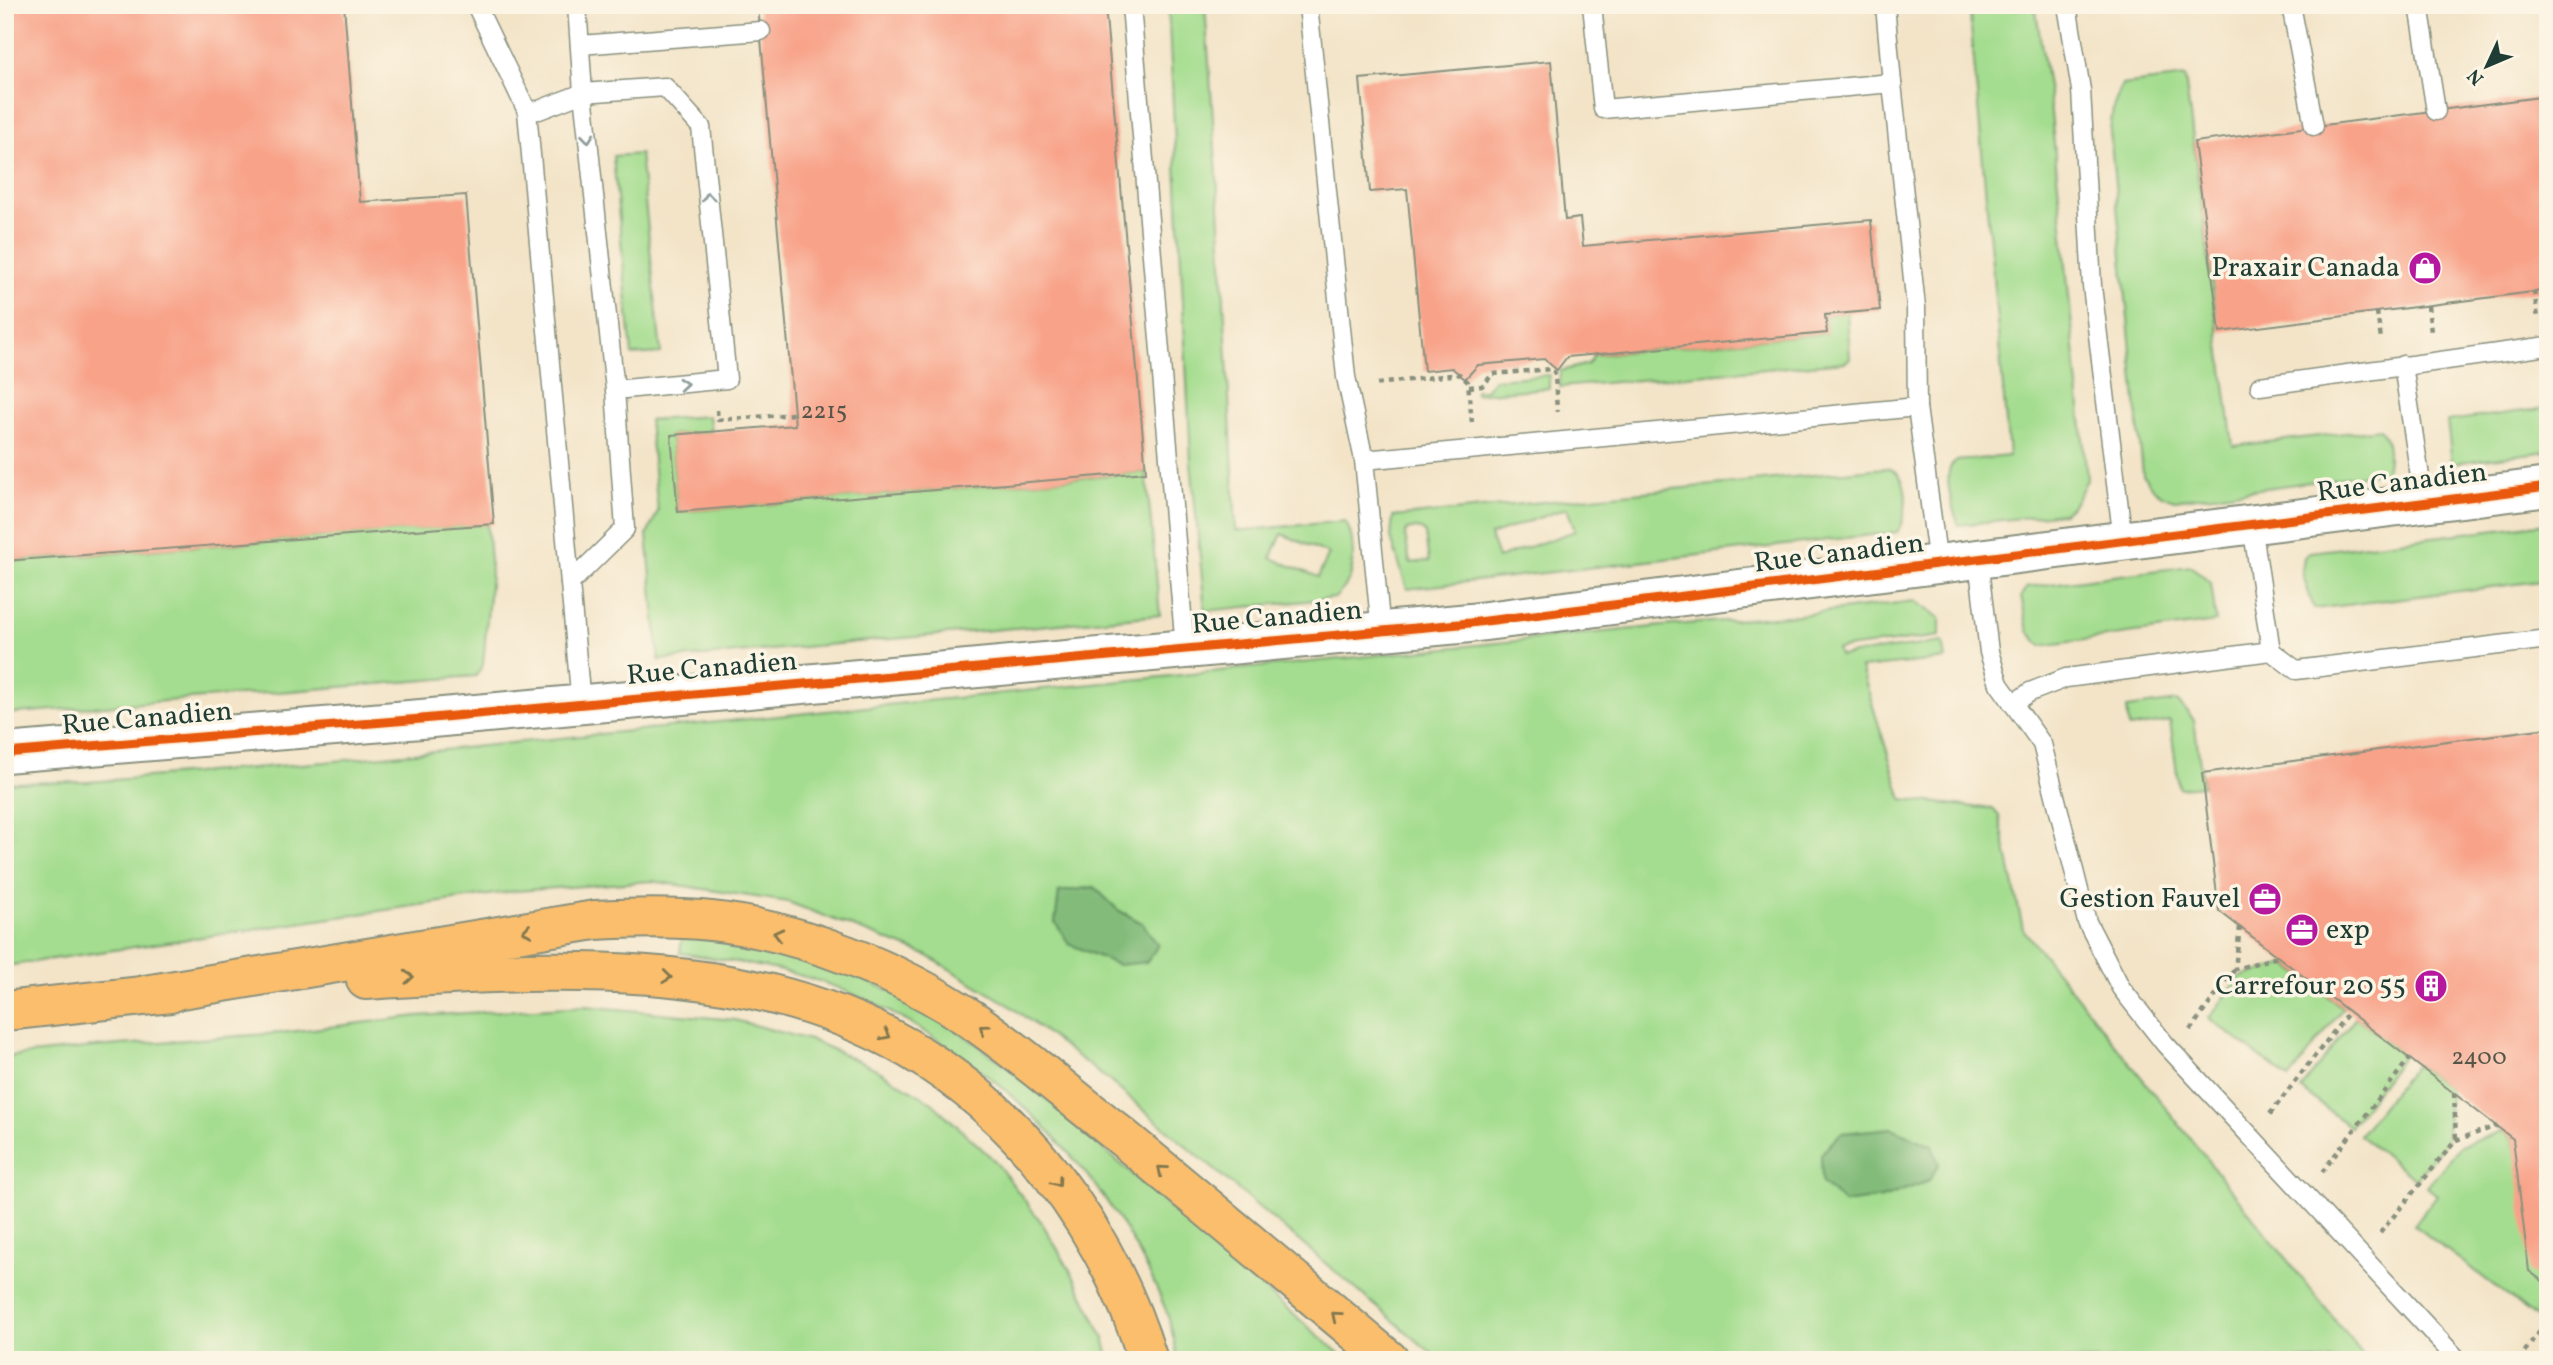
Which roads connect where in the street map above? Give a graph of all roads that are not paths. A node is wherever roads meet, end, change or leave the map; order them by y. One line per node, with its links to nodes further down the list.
1 (476, 5): 14 (lane)
2 (577, 5): 11 (lane)
3 (1131, 5): 32 (lane)
4 (1308, 5): 22 (lane)
5 (1592, 5): 12 (lane)
6 (1885, 5): 12 (lane)
7 (2291, 5): 16 (lane)
8 (2419, 5): 15 (lane)
9 (2073, 6): 26 (lane)
10 (761, 31): 11 (lane)
11 (580, 45): 13 (lane)
12 (1892, 83): 21 (lane)
13 (583, 93): 14 (lane); 20 (lane, one-way to 20); 20 (lane, one-way to 13)
14 (527, 111): 29 (lane)
15 (2436, 111)
16 (2314, 126)
17 (2548, 346): 18 (lane)
18 (2403, 365): 19 (lane); 24 (lane)
19 (2260, 386)
20 (615, 390): 29 (lane)
21 (1917, 407): 22 (lane); 28 (lane)
22 (1364, 460): 30 (lane)
23 (2548, 487): 24 (street, Rue Canadien)
24 (2424, 503): 25 (street, Rue Canadien)
25 (2252, 524): 26 (street, Rue Canadien); 33 (lane)
26 (2123, 541): 27 (street, Rue Canadien)
27 (1978, 560): 28 (street, Rue Canadien); 35 (lane)
28 (1938, 565): 30 (street, Rue Canadien)
29 (570, 583): 34 (lane)
30 (1381, 631): 32 (street, Rue Canadien)
31 (2548, 639): 33 (lane)
32 (1185, 649): 34 (street, Rue Canadien)
33 (2271, 651): 35 (lane)
34 (581, 704): 36 (street, Rue Canadien)
35 (2012, 704): 41 (lane)
36 (5, 752)
37 (145, 995): 38 (highway); 39 (highway, one-way to 39); 40 (highway, one-way to 37)
38 (5, 1010)
39 (1149, 1360)
40 (1389, 1360)
41 (2458, 1360)

